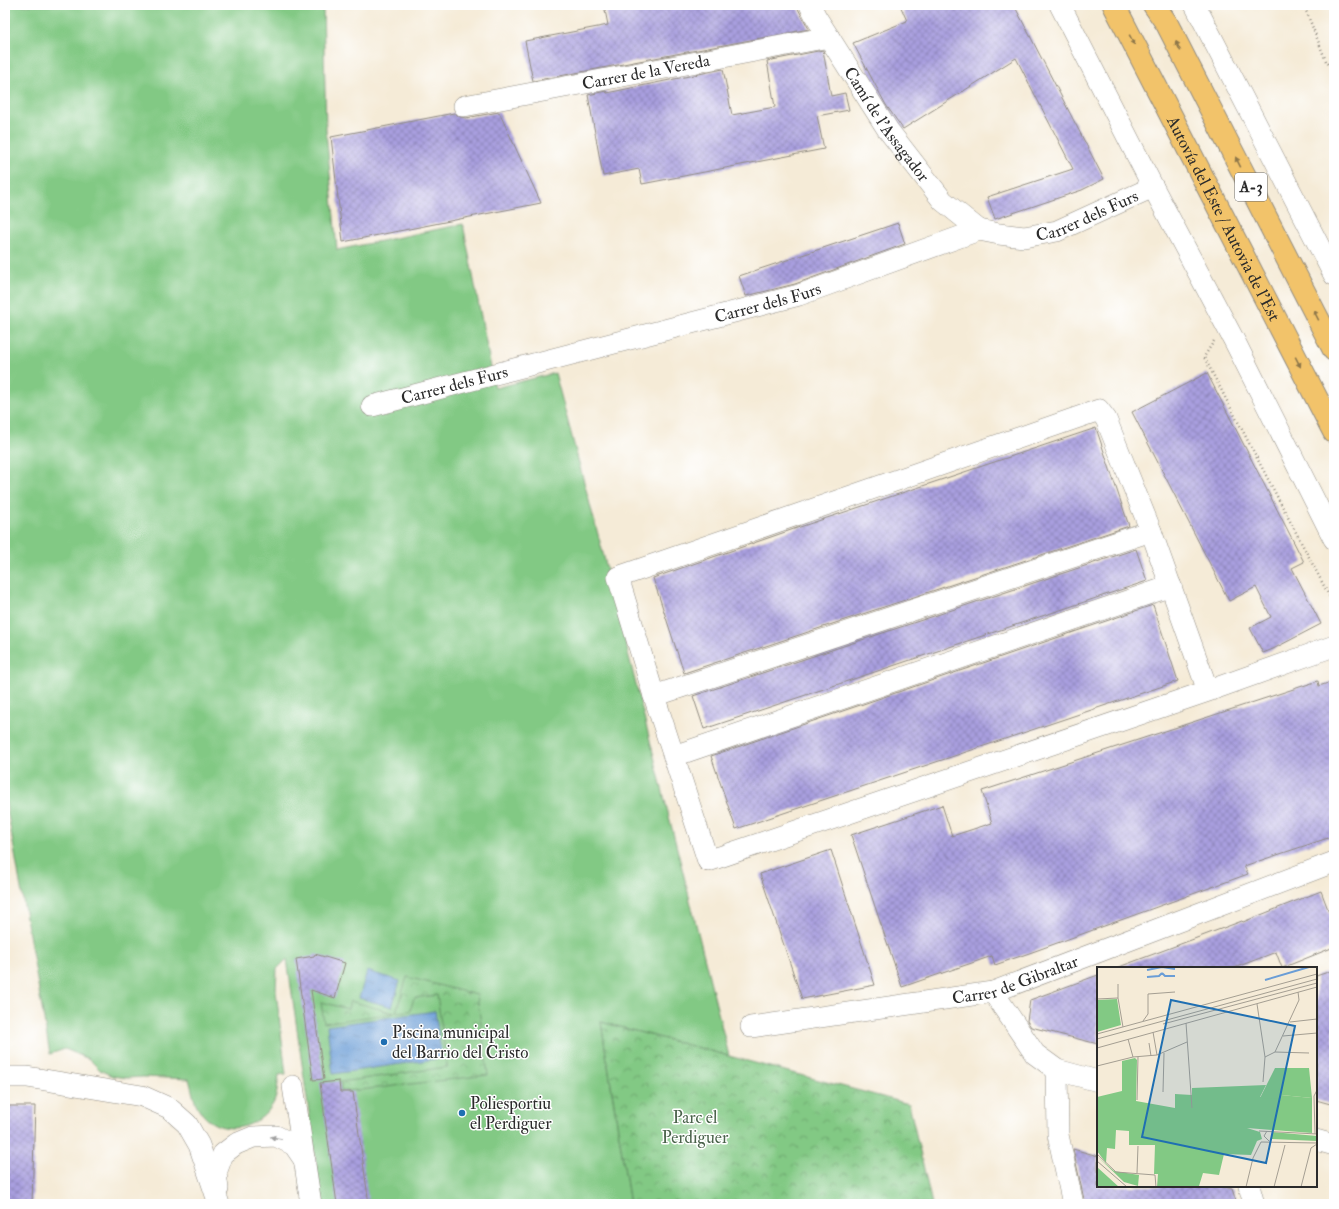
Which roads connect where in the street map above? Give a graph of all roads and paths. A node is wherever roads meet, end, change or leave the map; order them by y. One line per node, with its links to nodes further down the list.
1 (810, 5): 8 (street, Camí de l'Assagador)
2 (1060, 5): 11 (street)
3 (1114, 5): 17 (highway, Autovía del Este / Autovia de l'Est / A-3, one-way to 17)
4 (1154, 5): 7 (highway, A-3)
5 (1195, 5): 13 (street)
6 (1302, 5): 9 (path)
7 (1164, 15): 15 (highway, A-3, one-way to 7)
8 (829, 37): 10 (street, Carrer de la Vereda); 12 (street, Camí de l'Assagador)
9 (1334, 71)
10 (464, 106)
11 (1153, 187): 12 (street, Carrer dels Furs); 19 (street)
12 (979, 230): 16 (street, Carrer dels Furs)
13 (1334, 275)
14 (1211, 335): 21 (path)
15 (1334, 350)
16 (372, 406)
17 (1334, 432)
18 (1151, 531): 20 (street); 24 (street); 24 (street)
19 (1334, 539)
20 (1171, 586): 23 (street); 25 (street)
21 (1334, 605)
22 (1334, 646): 23 (street)
23 (1208, 691): 25 (street)
24 (654, 696): 25 (street)
25 (674, 756)
26 (1334, 862): 27 (street, Carrer de Gibraltar)
27 (993, 992): 28 (street, Carrer de Gibraltar); 29 (street)
28 (751, 1027)
29 (1057, 1070): 31 (street); 39 (street)
30 (5, 1077): 37 (street)
31 (1097, 1081)
32 (293, 1086): 35 (street)
33 (1317, 1140): 34 (street)
34 (1334, 1145)
35 (305, 1161): 37 (street, one-way to 37); 38 (street)
36 (1249, 1187): 40 (street)
37 (219, 1203)
38 (311, 1204)
39 (1073, 1204)
40 (1254, 1204)

